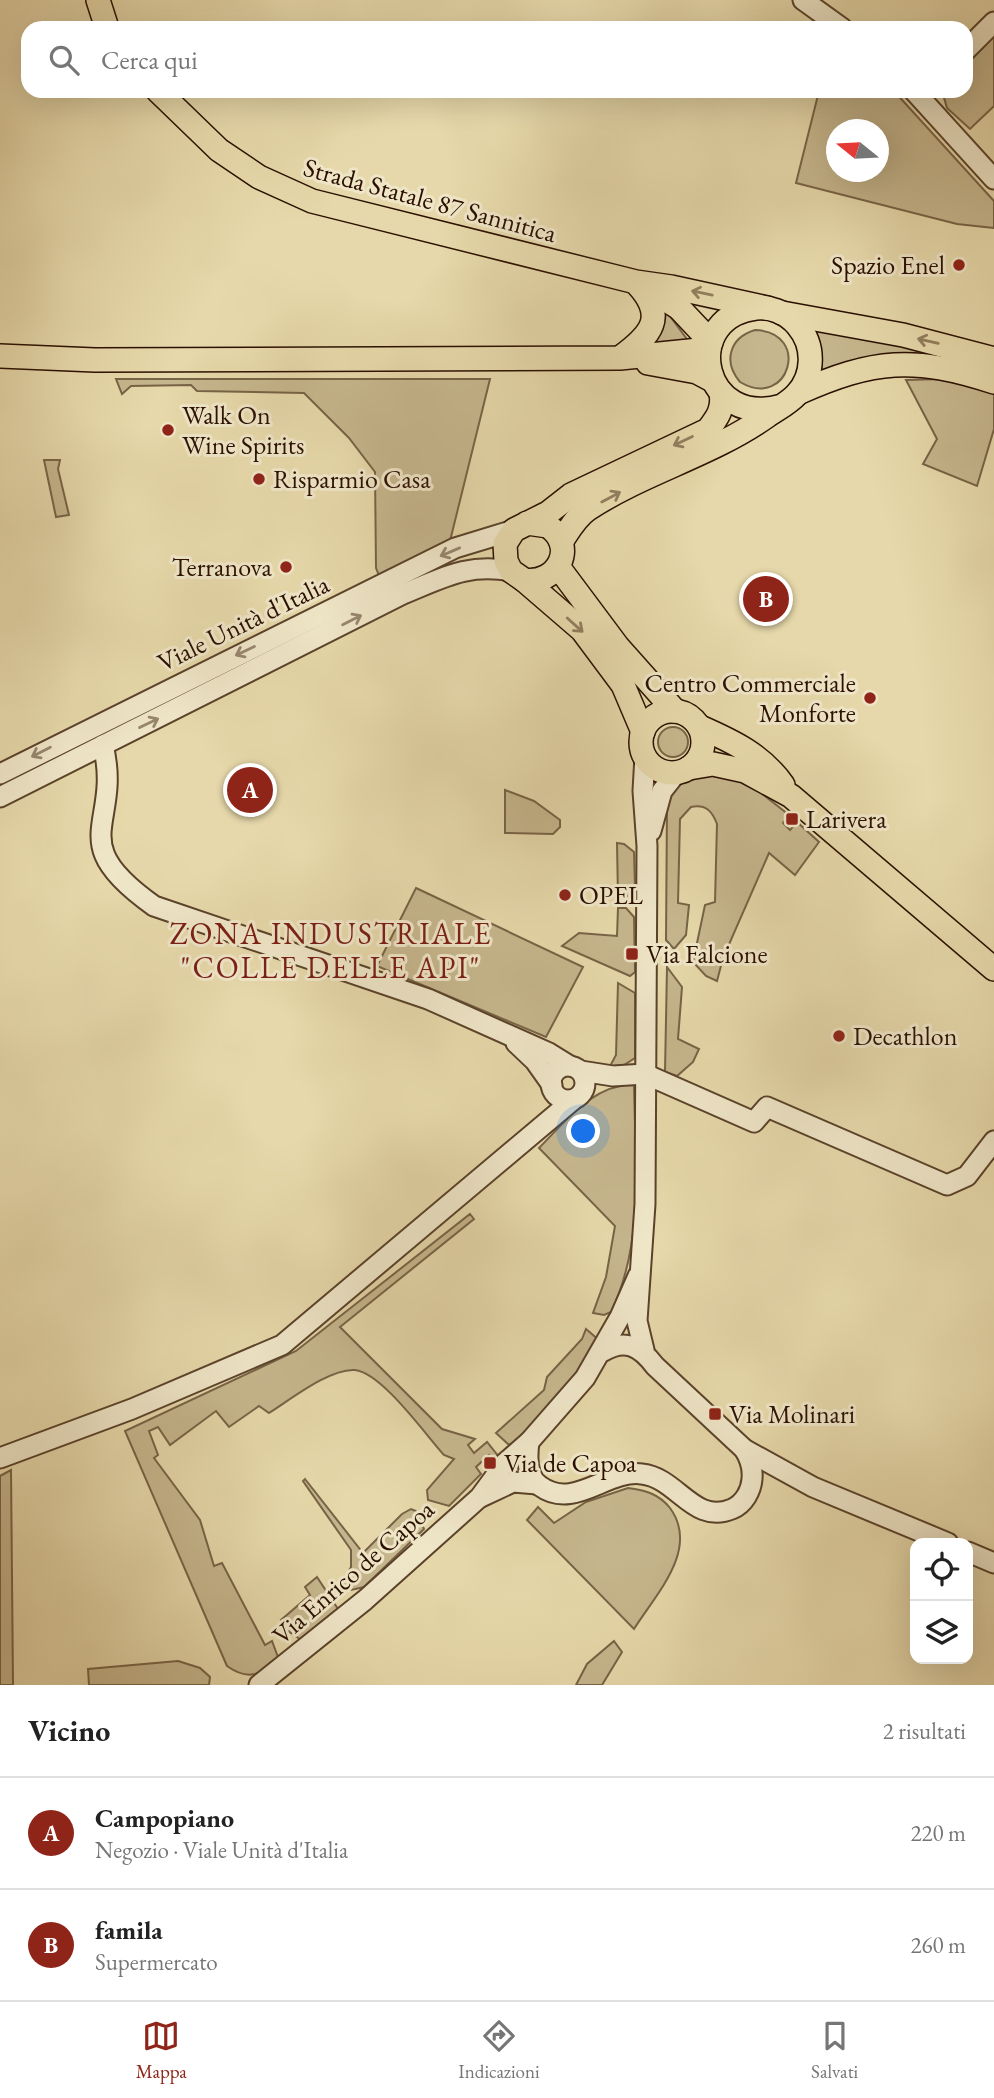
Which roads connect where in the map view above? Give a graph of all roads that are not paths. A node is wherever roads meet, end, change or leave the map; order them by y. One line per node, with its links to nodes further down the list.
1 (98, 0): 3 (main road)
2 (803, 0): 4 (street)
3 (105, 21)
4 (832, 21)
5 (994, 22): 6 (street)
6 (973, 43)
7 (165, 98): 10 (main road, Strada Statale 87 Sannitica)
8 (923, 98): 9 (street)
9 (994, 178)
10 (636, 282): 11 (main road, Strada Statale 87 Sannitica, one-way to 10); 12 (main road, Strada Statale 87 Sannitica); 14 (main road)
11 (775, 311): 12 (main road); 15 (main road, Strada Statale 87 Sannitica, one-way to 11); 18 (main road)
12 (710, 346): 14 (main road); 17 (main road)
13 (0, 356): 14 (main road)
14 (620, 358): 17 (main road)
15 (994, 359)
16 (994, 382): 18 (main road)
17 (716, 387): 18 (main road); 19 (main road, one-way to 19)
18 (790, 399): 20 (main road, one-way to 18)
19 (521, 526): 20 (main road); 22 (main road); 29 (street, Viale Unità d'Italia, one-way to 29)
20 (561, 542): 21 (main road)
21 (559, 568): 22 (main road); 23 (main road)
22 (517, 575): 25 (main road, one-way to 25); 26 (street, Viale Unità d'Italia, one-way to 22)
23 (675, 711): 24 (main road); 25 (main road)
24 (700, 727): 28 (main road); 30 (main road)
25 (643, 732): 27 (main road)
26 (103, 745): 31 (street, Viale Unità d'Italia); 34 (street)
27 (645, 756): 28 (main road); 32 (street)
28 (683, 770): 30 (main road); 32 (street)
29 (0, 774)
30 (791, 796): 33 (main road)
31 (0, 797)
32 (648, 846): 36 (street)
33 (994, 969)
34 (507, 1035): 35 (street); 38 (street)
35 (575, 1069): 37 (street); 38 (street); 39 (street)
36 (645, 1074): 37 (street); 41 (street); 42 (street)
37 (613, 1076): 39 (street)
38 (552, 1087): 39 (street); 40 (street)
39 (577, 1096): 40 (street)
40 (542, 1124): 47 (street)
41 (994, 1141)
42 (638, 1276): 43 (street); 44 (street, Via Enrico de Capoa)
43 (644, 1350): 44 (street); 46 (street)
44 (602, 1352): 45 (street, Via Enrico de Capoa)
45 (530, 1442): 48 (street); 51 (street, Via Enrico de Capoa)
46 (744, 1449): 49 (street); 50 (street)
47 (0, 1458)
48 (537, 1484): 50 (street); 51 (street, Via Enrico de Capoa)
49 (813, 1487): 50 (street); 52 (street)
50 (751, 1488)
51 (480, 1497): 55 (street, Via Enrico de Capoa)
52 (936, 1538)
53 (973, 1554): 54 (street)
54 (994, 1563)
55 (259, 1685)

